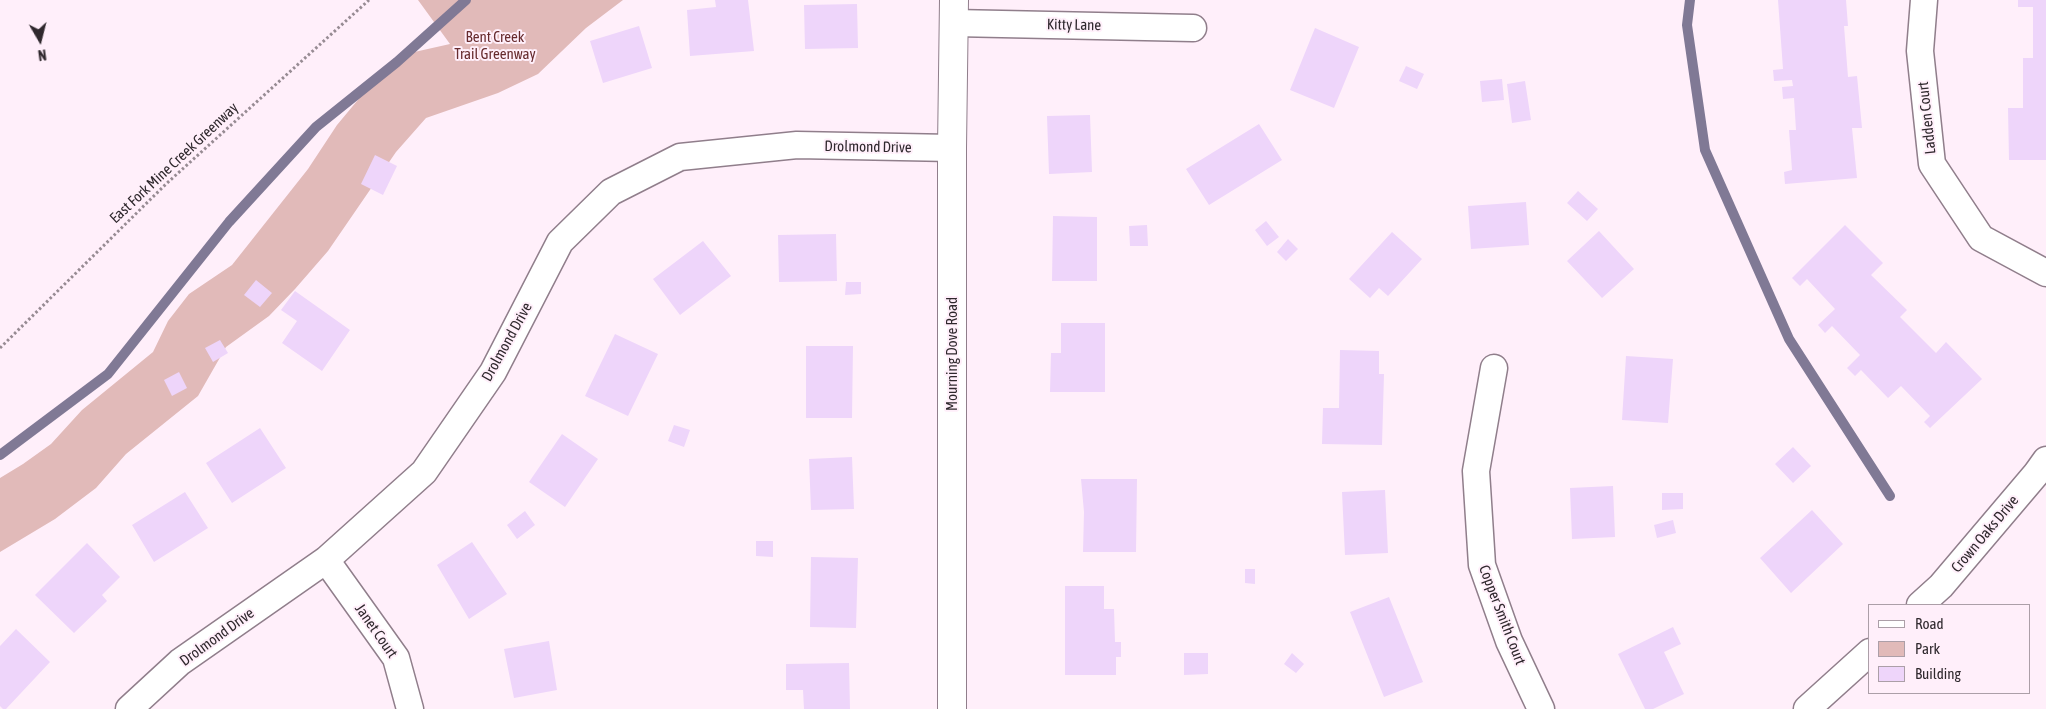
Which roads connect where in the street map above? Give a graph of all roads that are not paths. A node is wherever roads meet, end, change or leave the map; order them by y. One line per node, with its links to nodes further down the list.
1 (1924, 0): 5 (street, Ladden Court)
2 (954, 12): 3 (street, Kitty Lane); 4 (street, Mourning Dove Road)
3 (1193, 28)
4 (952, 148): 8 (street, Drolmond Drive); 13 (street, Mourning Dove Road)
5 (2046, 273)
6 (1494, 368): 14 (street, Copper Smith Court)
7 (2046, 460): 9 (street, Crown Oaks Drive)
8 (326, 560): 11 (street, Drolmond Drive); 12 (street, Janet Court)
9 (1921, 604)
10 (1868, 654): 15 (street)
11 (129, 709)
12 (410, 709)
13 (952, 709)
14 (1541, 709)
15 (1807, 709)

